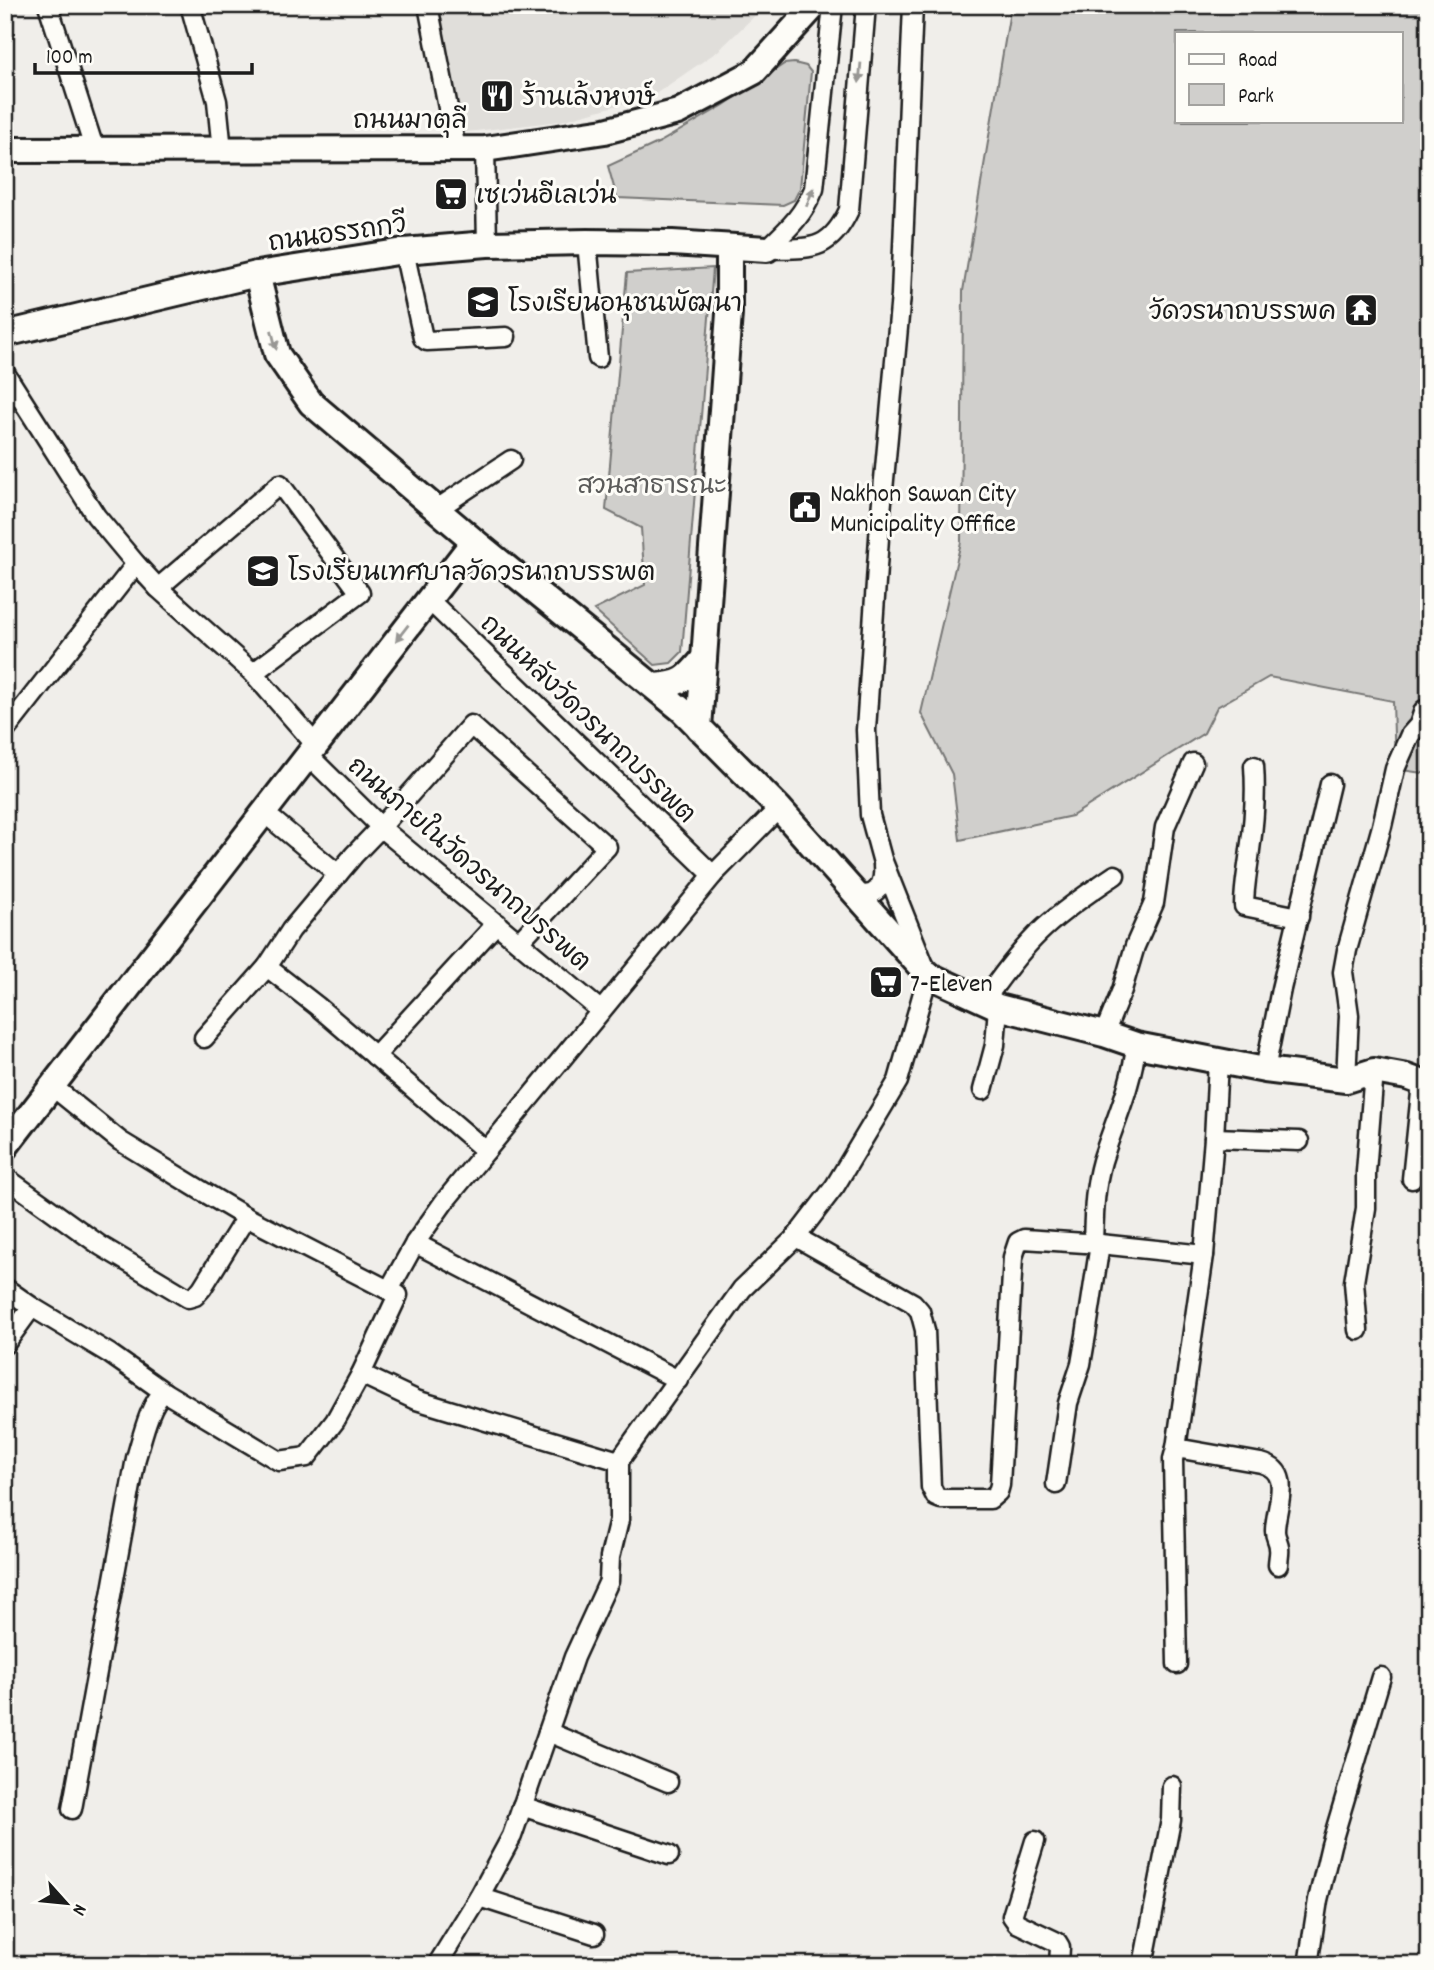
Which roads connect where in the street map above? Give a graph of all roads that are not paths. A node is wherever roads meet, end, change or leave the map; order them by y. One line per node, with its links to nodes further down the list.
1 (48, 5): 12 (street)
2 (190, 5): 11 (street)
3 (428, 5): 8 (street)
4 (815, 5): 9 (street, ถนนมาตุลี)
5 (833, 5): 16 (street, one-way to 5)
6 (866, 5): 16 (street, one-way to 16)
7 (913, 5): 42 (street)
8 (456, 149): 9 (street, ถนนมาตุลี); 11 (street, ถนนมาตุลี)
9 (485, 149): 14 (street)
10 (5, 150): 12 (street, ถนนมาตุลี)
11 (222, 150): 12 (street, ถนนมาตุลี)
12 (95, 151)
13 (587, 242): 14 (street, ถนนอรรถกวี); 15 (street, ถนนอรรถกวี); 21 (street)
14 (486, 244): 17 (street, ถนนอรรถกวี)
15 (729, 248): 16 (street, ถนนอรรถกวี); 29 (street)
16 (768, 249)
17 (404, 251): 18 (street, ถนนอรรถกวี); 20 (street)
18 (257, 274): 19 (street, ถนนอรรถกวี); 24 (street, one-way to 24)
19 (5, 334)
20 (506, 337)
21 (598, 358)
22 (5, 373): 26 (street, ถนนภายในวัดวรนาถบรรพต)
23 (511, 460): 24 (street)
24 (437, 509): 25 (street)
25 (474, 541): 28 (street); 31 (street)
26 (136, 564): 27 (street, ถนนภายในวัดวรนาถบรรพต); 33 (street)
27 (158, 588): 30 (street, ถนนภายในวัดวรนาถบรรพต); 30 (street)
28 (428, 599): 35 (street, one-way to 35); 44 (street, ถนนหลังวัดวรนาถบรรพต)
29 (704, 658): 31 (street); 34 (street)
30 (253, 673): 35 (street, ถนนภายในวัดวรนาถบรรพต)
31 (654, 686): 34 (street)
32 (1424, 710): 61 (street)
33 (8, 722)
34 (699, 727): 39 (street)
35 (311, 749): 41 (street, ถนนภายในวัดวรนาถบรรพต); 63 (street)
36 (1193, 763): 54 (street)
37 (1254, 766): 47 (street)
38 (1331, 784): 47 (street)
39 (779, 808): 44 (street); 46 (street)
40 (274, 821): 43 (street)
41 (381, 827): 43 (street); 48 (street, ถนนภายในวัดวรนาถบรรพต); 49 (street)
42 (882, 859): 46 (street); 51 (street)
43 (338, 874): 50 (street)
44 (713, 875): 53 (street)
45 (1115, 875): 52 (street)
46 (854, 892): 51 (street)
47 (1299, 917): 59 (street)
48 (497, 923): 49 (street, ถนนภายในวัดวรนาถบรรพต); 57 (street)
49 (519, 942): 53 (street, ถนนภายในวัดวรนาถบรรพต)
50 (267, 967): 55 (street); 57 (street)
51 (928, 975): 52 (street); 72 (street)
52 (991, 1004): 54 (street); 64 (street)
53 (600, 1010): 68 (street)
54 (1104, 1034): 56 (street)
55 (204, 1038)
56 (1136, 1045): 58 (street); 74 (street)
57 (374, 1056): 68 (street)
58 (1218, 1062): 59 (street); 65 (street)
59 (1265, 1070): 61 (street)
60 (1374, 1072): 61 (street); 62 (street); 79 (street)
61 (1346, 1080)
62 (1426, 1084): 70 (street)
63 (52, 1086): 67 (street); 71 (street)
64 (983, 1090)
65 (1214, 1138): 66 (street); 75 (street)
66 (1299, 1141)
67 (5, 1147)
68 (486, 1151): 73 (street)
69 (5, 1177): 71 (street)
70 (1412, 1179)
71 (246, 1217): 77 (street)
72 (796, 1237): 74 (street); 82 (street)
73 (415, 1243): 77 (street); 82 (street)
74 (1097, 1243): 75 (street); 86 (street)
75 (1204, 1255): 84 (street)
76 (5, 1289): 78 (street)
77 (390, 1290): 81 (street)
78 (32, 1307): 80 (street); 83 (street)
79 (1358, 1331)
80 (5, 1344)
81 (361, 1374): 83 (street); 85 (street)
82 (678, 1380): 85 (street)
83 (164, 1392): 94 (street)
84 (1176, 1448): 87 (street); 88 (street)
85 (619, 1461): 90 (street)
86 (1056, 1484)
87 (1278, 1565)
88 (1177, 1664)
89 (1381, 1677): 102 (street)
90 (548, 1732): 91 (street); 93 (street)
91 (668, 1782)
92 (1172, 1786): 101 (street)
93 (522, 1806): 96 (street); 97 (street)
94 (72, 1809)
95 (1035, 1841): 100 (street)
96 (669, 1855)
97 (479, 1897): 98 (street); 99 (street)
98 (594, 1934)
99 (438, 1965)
100 (1059, 1965)
101 (1143, 1965)
102 (1308, 1965)

